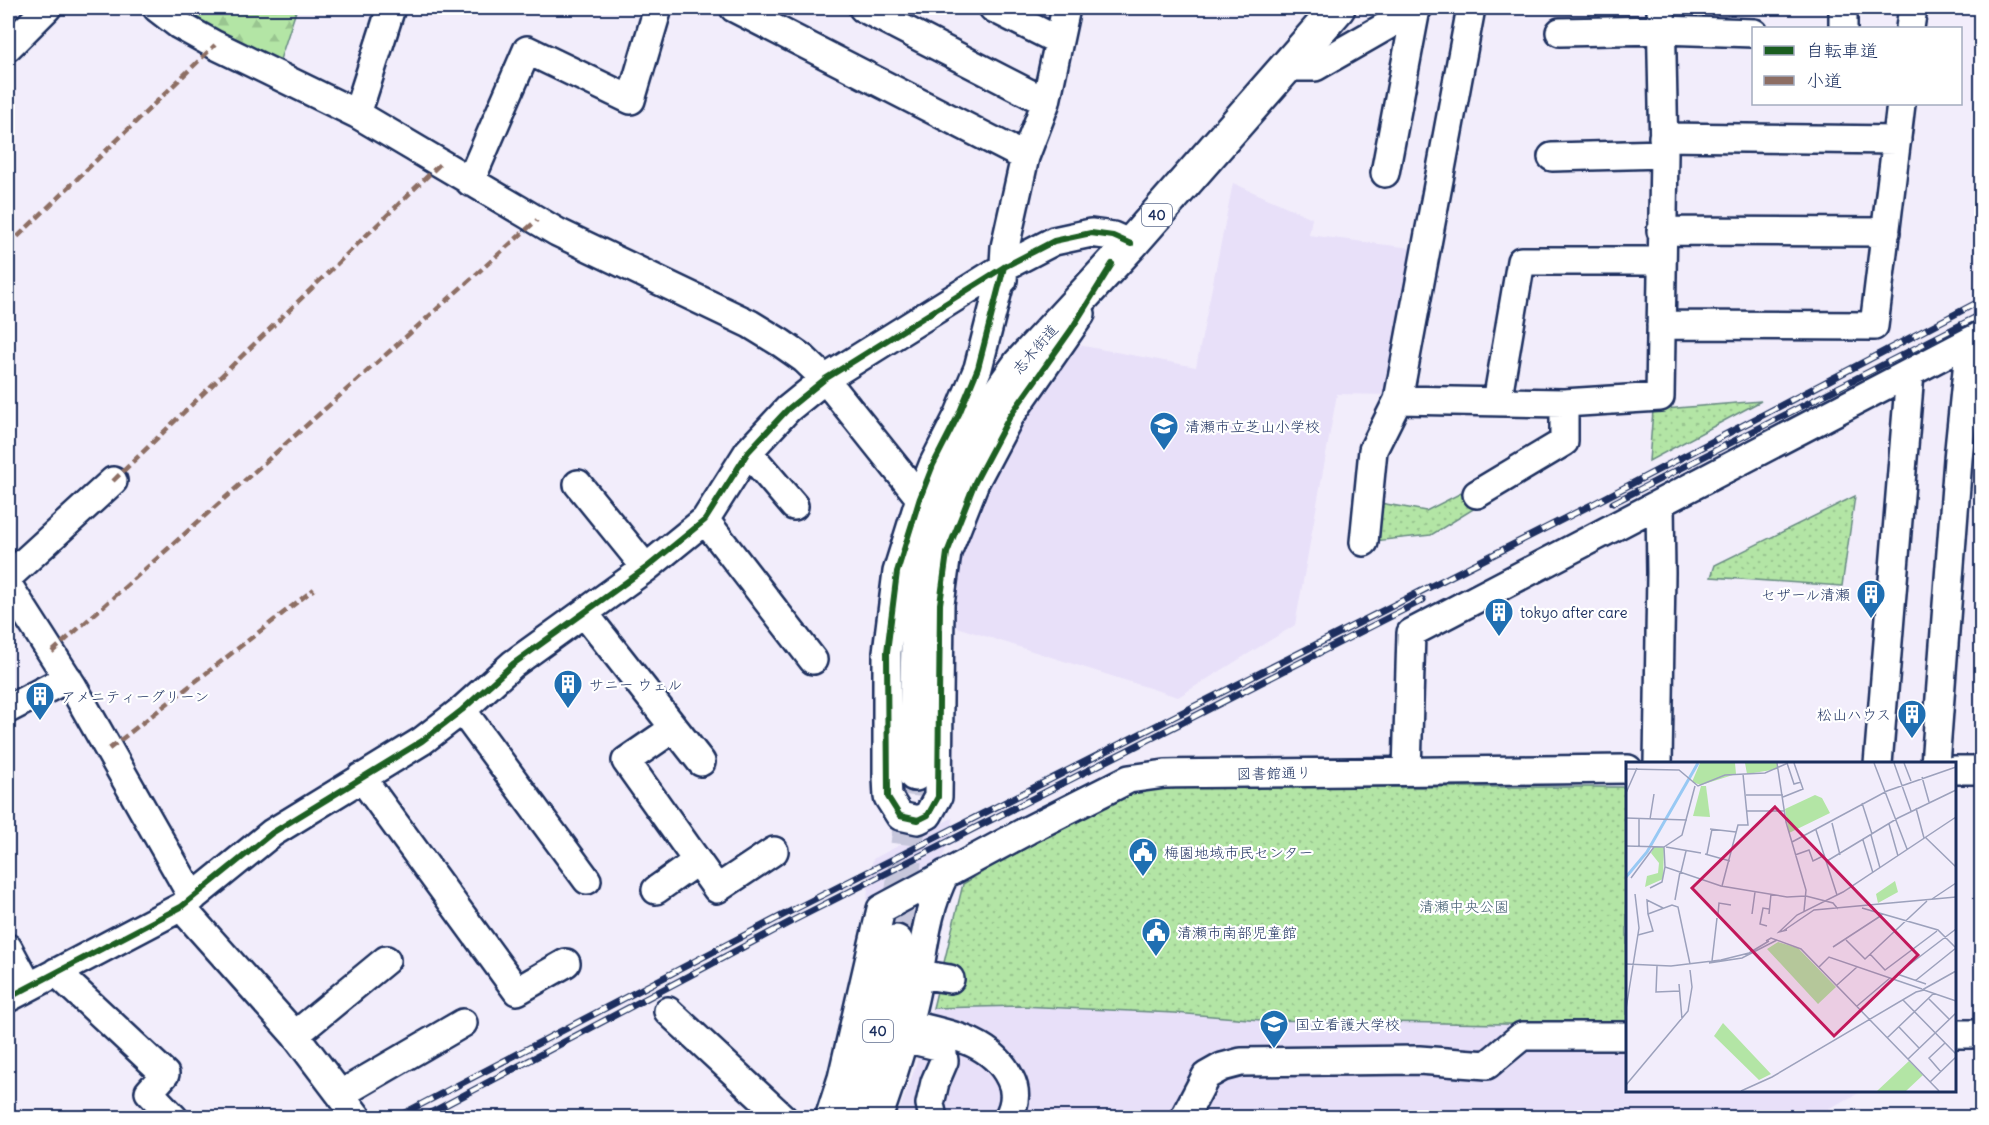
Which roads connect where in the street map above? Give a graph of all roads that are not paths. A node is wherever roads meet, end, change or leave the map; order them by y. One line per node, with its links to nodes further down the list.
1 (47, 8): 20 (street)
2 (157, 8): 24 (street)
3 (391, 8): 24 (street)
4 (658, 8): 30 (street)
5 (734, 8): 27 (street)
6 (863, 8): 22 (street)
7 (993, 8): 19 (street)
8 (1066, 8): 19 (street)
9 (1338, 8): 21 (main road, 志木街道 / 40)
10 (1417, 8): 21 (street); 29 (street)
11 (1472, 8): 40 (street)
12 (1843, 8): 15 (street)
13 (1913, 8): 16 (street)
14 (1661, 19): 17 (street); 18 (street); 26 (street)
15 (1843, 27)
16 (1910, 27)
17 (1560, 32)
18 (1752, 33)
19 (1059, 40): 22 (street)
20 (8, 47)
21 (1288, 67): 33 (main road, 志木街道 / 40)
22 (1046, 102): 27 (street)
23 (1901, 105): 25 (street)
24 (357, 114): 30 (street)
25 (1897, 140): 26 (street); 32 (street)
26 (1663, 145): 28 (street); 31 (street)
27 (1025, 157): 35 (street)
28 (1552, 157)
29 (1385, 173)
30 (470, 182): 39 (street)
31 (1662, 231): 32 (street); 34 (street)
32 (1886, 232): 36 (street)
33 (1122, 254): 35 (street); 43 (main road, 志木街道 / 40); 48 (street)
34 (1662, 261): 36 (street); 41 (street)
35 (1004, 267): 39 (street); 43 (street); 48 (street)
36 (1661, 325): 42 (street)
37 (1976, 338): 38 (street); 65 (street)
38 (1910, 373): 49 (street); 64 (street)
39 (825, 379): 44 (street); 48 (street)
40 (1398, 400): 41 (street); 52 (street)
41 (1497, 402): 42 (street)
42 (1564, 403): 47 (street)
43 (978, 423): 70 (main road, 志木街道 / 40)
44 (748, 452): 50 (street); 51 (street)
45 (113, 481): 54 (street)
46 (578, 484): 53 (street)
47 (1477, 494)
48 (920, 498)
49 (1660, 504): 63 (street); 69 (street)
50 (794, 506)
51 (705, 520): 53 (street); 57 (street)
52 (1364, 542)
53 (646, 568): 56 (street)
54 (8, 577)
55 (8, 585): 58 (street)
56 (584, 613): 60 (street); 61 (street)
57 (813, 660)
58 (68, 678): 59 (street); 77 (street)
59 (8, 709)
60 (462, 710): 71 (street); 75 (street)
61 (674, 728): 62 (street); 73 (street)
62 (701, 762)
63 (1658, 762)
64 (1878, 762)
65 (1935, 762)
66 (1626, 769): 69 (street, 図書館通り)
67 (1956, 770): 68 (street)
68 (1982, 770)
69 (1407, 771): 74 (street, 図書館通り)
70 (915, 774)
71 (361, 777): 77 (street); 83 (street)
72 (774, 851): 73 (street)
73 (697, 861): 76 (street)
74 (945, 874): 78 (street, 図書館通り); 79 (street)
75 (587, 880)
76 (656, 890)
77 (187, 903): 84 (street); 93 (street)
78 (889, 905): 79 (street); 99 (street)
79 (927, 920): 85 (street)
80 (896, 942): 100 (main road, 40)
81 (8, 948): 87 (street)
82 (386, 960): 93 (street)
83 (566, 963)
84 (56, 972): 87 (street); 96 (street)
85 (919, 974): 86 (street); 90 (street)
86 (950, 979)
87 (18, 992)
88 (668, 1011): 98 (street)
89 (463, 1023): 95 (street)
90 (905, 1031): 101 (street); 102 (street); 103 (street)
91 (1956, 1034): 92 (street)
92 (1982, 1034)
93 (295, 1035): 95 (street)
94 (1626, 1036): 104 (street)
95 (341, 1094): 97 (street)
96 (174, 1118)
97 (358, 1118)
98 (783, 1118)
99 (829, 1118)
100 (853, 1118)
101 (878, 1118)
102 (933, 1118)
103 (1008, 1118)
104 (1184, 1118)

